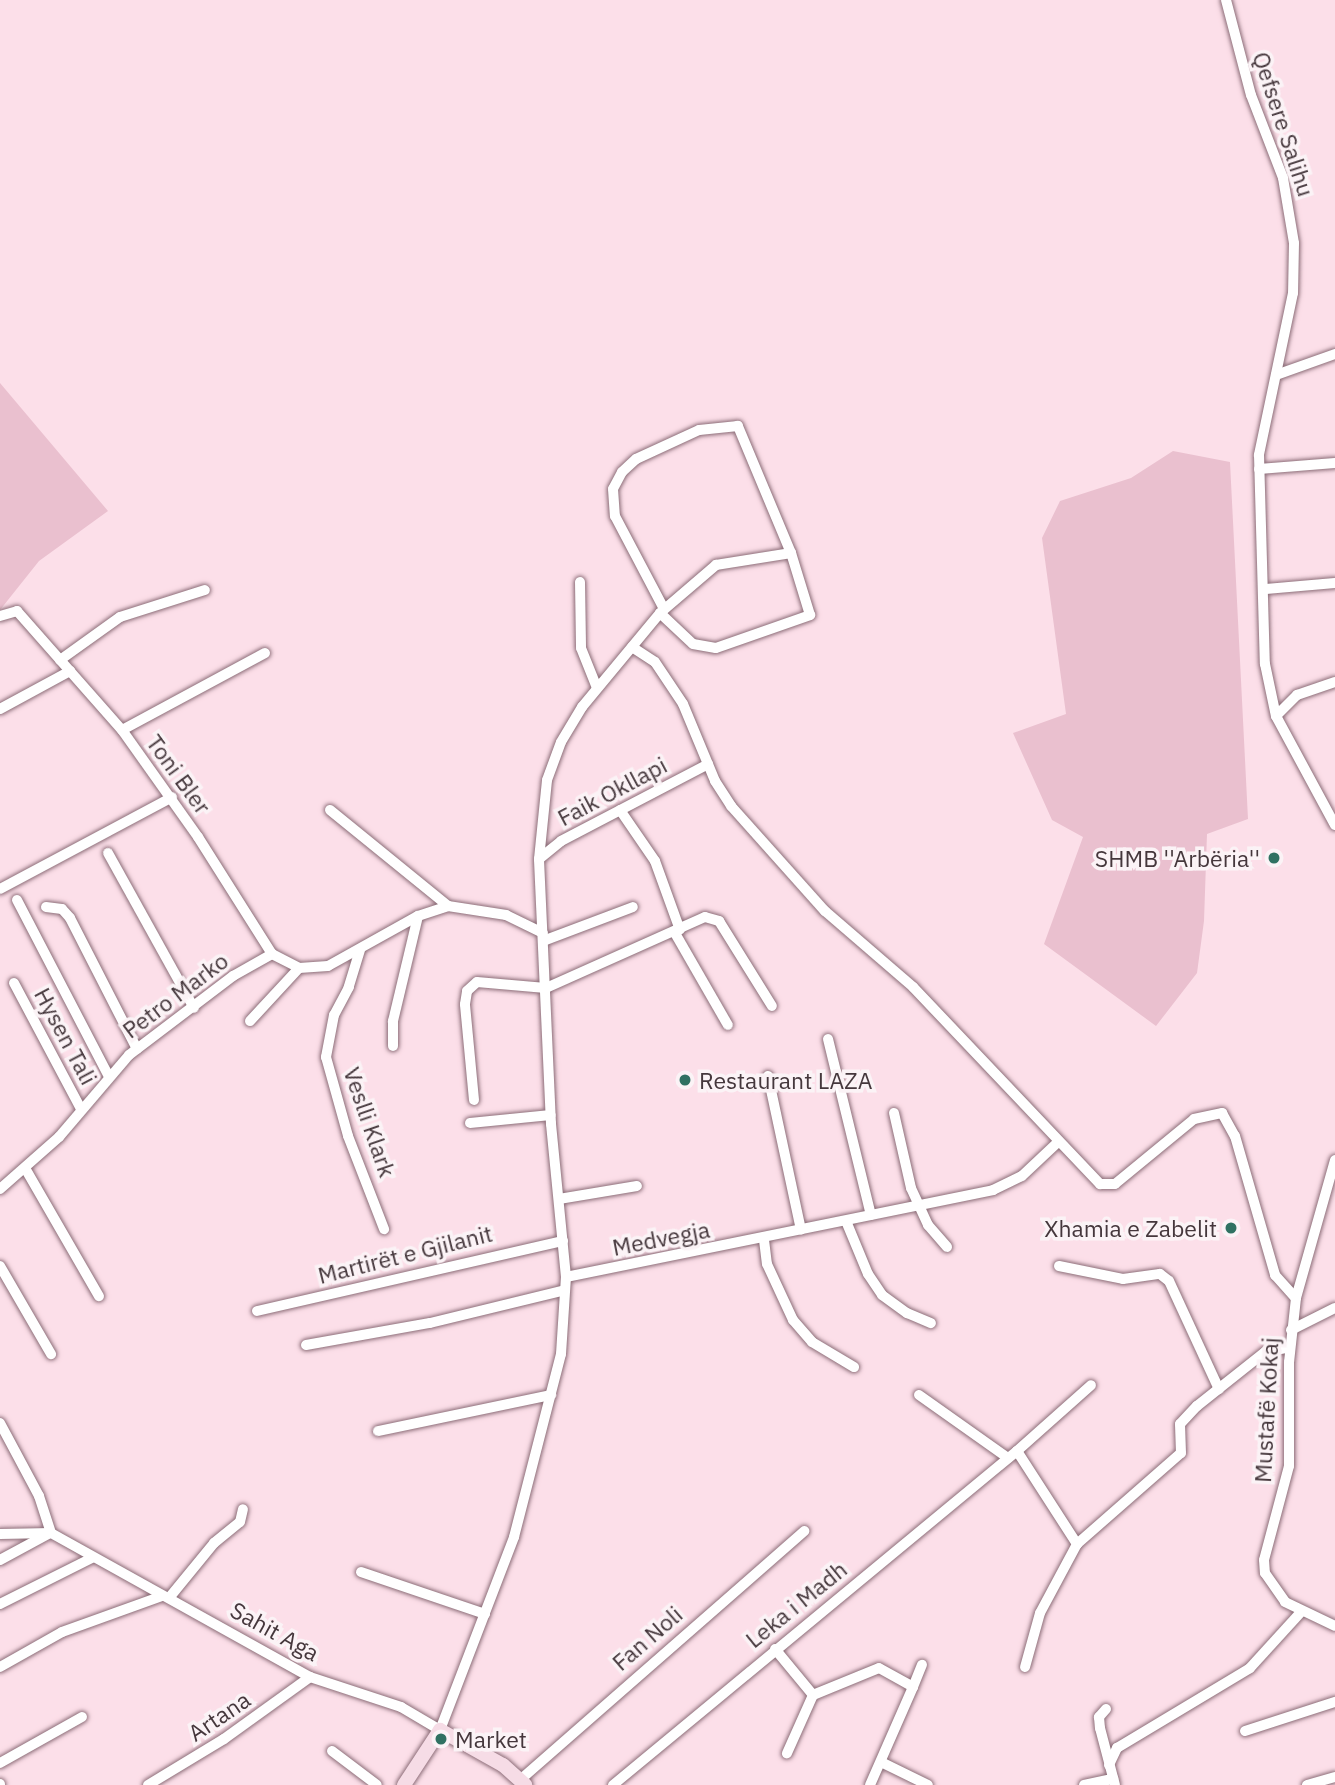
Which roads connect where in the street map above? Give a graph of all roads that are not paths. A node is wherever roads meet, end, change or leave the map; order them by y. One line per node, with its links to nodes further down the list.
1 (1227, 0): 3 (street, Qefsere Salihu)
2 (1335, 354): 3 (street)
3 (1276, 375): 5 (street, Qefsere Salihu)
4 (1335, 463): 5 (street)
5 (1259, 469): 9 (street, Qefsere Salihu)
6 (791, 553): 11 (street); 11 (street); 11 (street)
7 (580, 582): 18 (street)
8 (1335, 583): 9 (street)
9 (1266, 589): 20 (street, Qefsere Salihu)
10 (205, 590): 15 (street)
11 (662, 611): 13 (street)
12 (0, 615): 15 (street)
13 (632, 647): 18 (street); 22 (street)
14 (265, 653): 21 (street, Toni Bler)
15 (60, 660): 16 (street)
16 (70, 671): 19 (street); 21 (street)
17 (1335, 682): 20 (street)
18 (597, 688): 28 (street)
19 (0, 709)
20 (1276, 716): 26 (street, Qefsere Salihu)
21 (122, 730): 23 (street, Toni Bler)
22 (708, 764): 25 (street, Faik Okllapi); 56 (street)
23 (172, 797): 29 (street); 38 (street, Toni Bler)
24 (330, 810): 31 (street)
25 (620, 810): 28 (street, Faik Okllapi); 35 (street)
26 (1335, 825)
27 (108, 853): 43 (street)
28 (539, 859): 36 (street)
29 (0, 889)
30 (17, 900): 50 (street, Petro Marko)
31 (448, 906): 34 (street); 36 (street)
32 (633, 906): 36 (street)
33 (46, 907): 48 (street)
34 (418, 916): 37 (street); 47 (street)
35 (677, 932): 41 (street); 42 (street); 45 (street)
36 (543, 937): 41 (street)
37 (360, 950): 39 (street); 65 (street, Veslli Klark)
38 (272, 954): 39 (street); 43 (street, Petro Marko)
39 (299, 968): 44 (street)
40 (14, 983): 52 (street, Hysen Tali)
41 (546, 988): 51 (street); 54 (street)
42 (772, 1006)
43 (194, 1008): 48 (street, Petro Marko)
44 (250, 1021)
45 (728, 1025)
46 (828, 1039): 63 (street)
47 (393, 1046)
48 (137, 1049): 50 (street, Petro Marko)
49 (768, 1076): 66 (street)
50 (108, 1077): 52 (street, Petro Marko)
51 (474, 1100)
52 (81, 1109): 58 (street, Petro Marko)
53 (894, 1113): 62 (street)
54 (551, 1115): 55 (street); 61 (street)
55 (470, 1123)
56 (1057, 1143): 62 (street, Medvegja); 75 (street)
57 (1335, 1160): 75 (street, Mustafë Kokaj)
58 (25, 1168): 60 (street, Petro Marko); 74 (street)
59 (637, 1186): 61 (street)
60 (0, 1189)
61 (559, 1199): 68 (street)
62 (917, 1204): 63 (street, Medvegja); 69 (street)
63 (871, 1215): 64 (street, Medvegja)
64 (846, 1221): 66 (street, Medvegja); 78 (street)
65 (384, 1228)
66 (801, 1230): 67 (street, Medvegja)
67 (764, 1240): 72 (street, Medvegja); 83 (street)
68 (563, 1241): 72 (street); 77 (street, Martirët e Gjilanit)
69 (947, 1247)
70 (0, 1265): 82 (street)
71 (1059, 1266): 85 (street)
72 (566, 1277): 73 (street)
73 (565, 1290): 80 (street); 86 (street)
74 (99, 1296)
75 (1296, 1298): 79 (street, Mustafë Kokaj)
76 (1335, 1308): 79 (street)
77 (257, 1311)
78 (931, 1323)
79 (1291, 1330): 81 (street, Mustafë Kokaj)
80 (306, 1345)
81 (1290, 1347): 85 (street); 101 (street, Mustafë Kokaj)
82 (51, 1354)
83 (854, 1367)
84 (1091, 1385): 90 (street, Leka i Madh)
85 (1219, 1389): 95 (street)
86 (551, 1395): 89 (street); 102 (street)
87 (919, 1395): 90 (street)
88 (0, 1423): 93 (street)
89 (378, 1431)
90 (1013, 1455): 95 (street); 104 (street, Leka i Madh)
91 (243, 1509): 99 (street)
92 (804, 1531): 122 (street, Fan Noli)
93 (51, 1533): 94 (street); 96 (street, Sahit Aga); 97 (street)
94 (0, 1534)
95 (1077, 1544): 107 (street)
96 (92, 1558): 99 (street, Sahit Aga); 100 (street)
97 (0, 1560)
98 (362, 1572): 102 (street)
99 (165, 1597): 106 (street); 108 (street, Sahit Aga)
100 (0, 1604)
101 (1300, 1613): 103 (street, Mustafë Kokaj); 120 (street)
102 (485, 1614): 114 (street)
103 (1335, 1626)
104 (775, 1649): 110 (street); 127 (street, Leka i Madh)
105 (922, 1665): 109 (street)
106 (0, 1667)
107 (1025, 1667)
108 (310, 1677): 114 (street, Sahit Aga); 124 (street, Artana)
109 (913, 1688): 110 (street); 119 (street)
110 (813, 1695): 117 (street)
111 (1335, 1702): 115 (street)
112 (1106, 1709): 120 (street)
113 (82, 1717): 118 (street)
114 (440, 1730): 122 (street); 126 (street)
115 (1245, 1731)
116 (332, 1751): 125 (street)
117 (787, 1753)
118 (0, 1763)
119 (883, 1763): 128 (street); 129 (street)
120 (1109, 1765): 123 (street)
121 (1335, 1777): 131 (street)
122 (523, 1782)
123 (1114, 1782): 130 (street)
124 (148, 1785)
125 (377, 1785)
126 (404, 1785)
127 (613, 1785)
128 (870, 1785)
129 (928, 1785)
130 (1084, 1785)
131 (1307, 1785)

